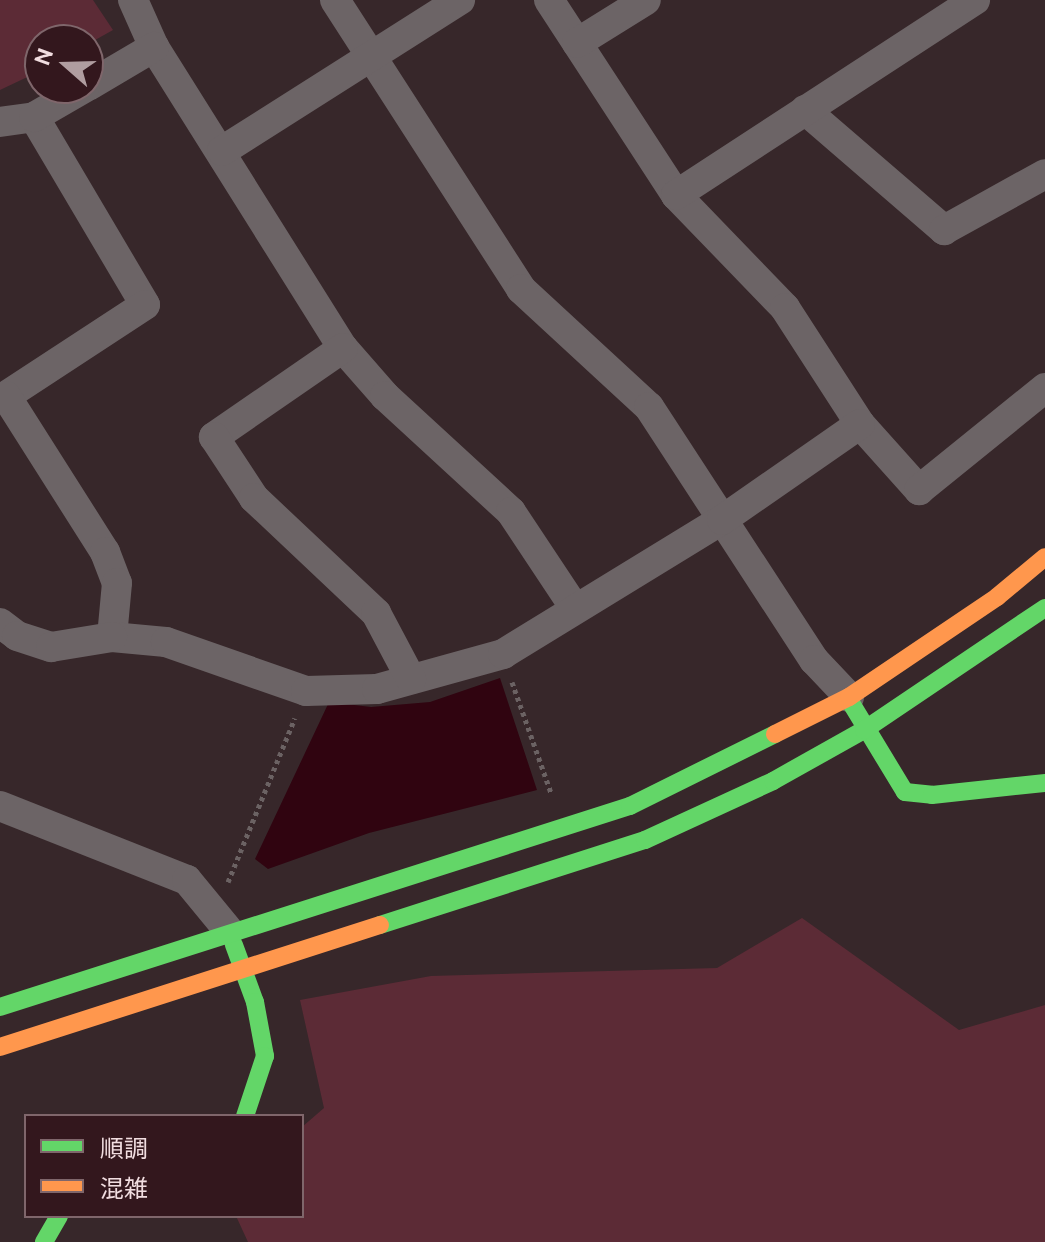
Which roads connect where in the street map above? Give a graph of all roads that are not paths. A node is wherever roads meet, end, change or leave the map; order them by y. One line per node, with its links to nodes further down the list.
1 (133, 0): 8 (street)
2 (335, 0): 9 (street)
3 (460, 0): 9 (street)
4 (549, 0): 7 (street)
5 (646, 0): 7 (street)
6 (975, 0): 12 (street)
7 (577, 43): 17 (street)
8 (154, 47): 10 (street); 15 (street)
9 (374, 59): 15 (street); 21 (street)
10 (104, 76)
11 (57, 104): 13 (street)
12 (805, 110): 16 (street); 17 (street)
13 (34, 117): 14 (street); 26 (street)
14 (0, 122)
15 (222, 151): 18 (street)
16 (1045, 174)
17 (676, 195): 20 (street)
18 (343, 348): 23 (street); 27 (street)
19 (1045, 388): 20 (street)
20 (860, 424): 21 (street)
21 (722, 520): 23 (street); 28 (street)
22 (1045, 557): 28 (street)
23 (574, 607): 27 (street)
24 (1045, 608): 29 (street)
25 (0, 623): 26 (street)
26 (112, 637): 27 (street)
27 (411, 679)
28 (849, 697): 29 (street); 32 (street)
29 (864, 730): 30 (street); 33 (street)
30 (1045, 783)
31 (0, 806): 32 (street)
32 (221, 924): 33 (street); 34 (street)
33 (243, 970): 35 (street); 36 (street)
34 (0, 1007)
35 (0, 1047)
36 (246, 1114)
37 (58, 1218): 38 (street)
38 (44, 1242)

